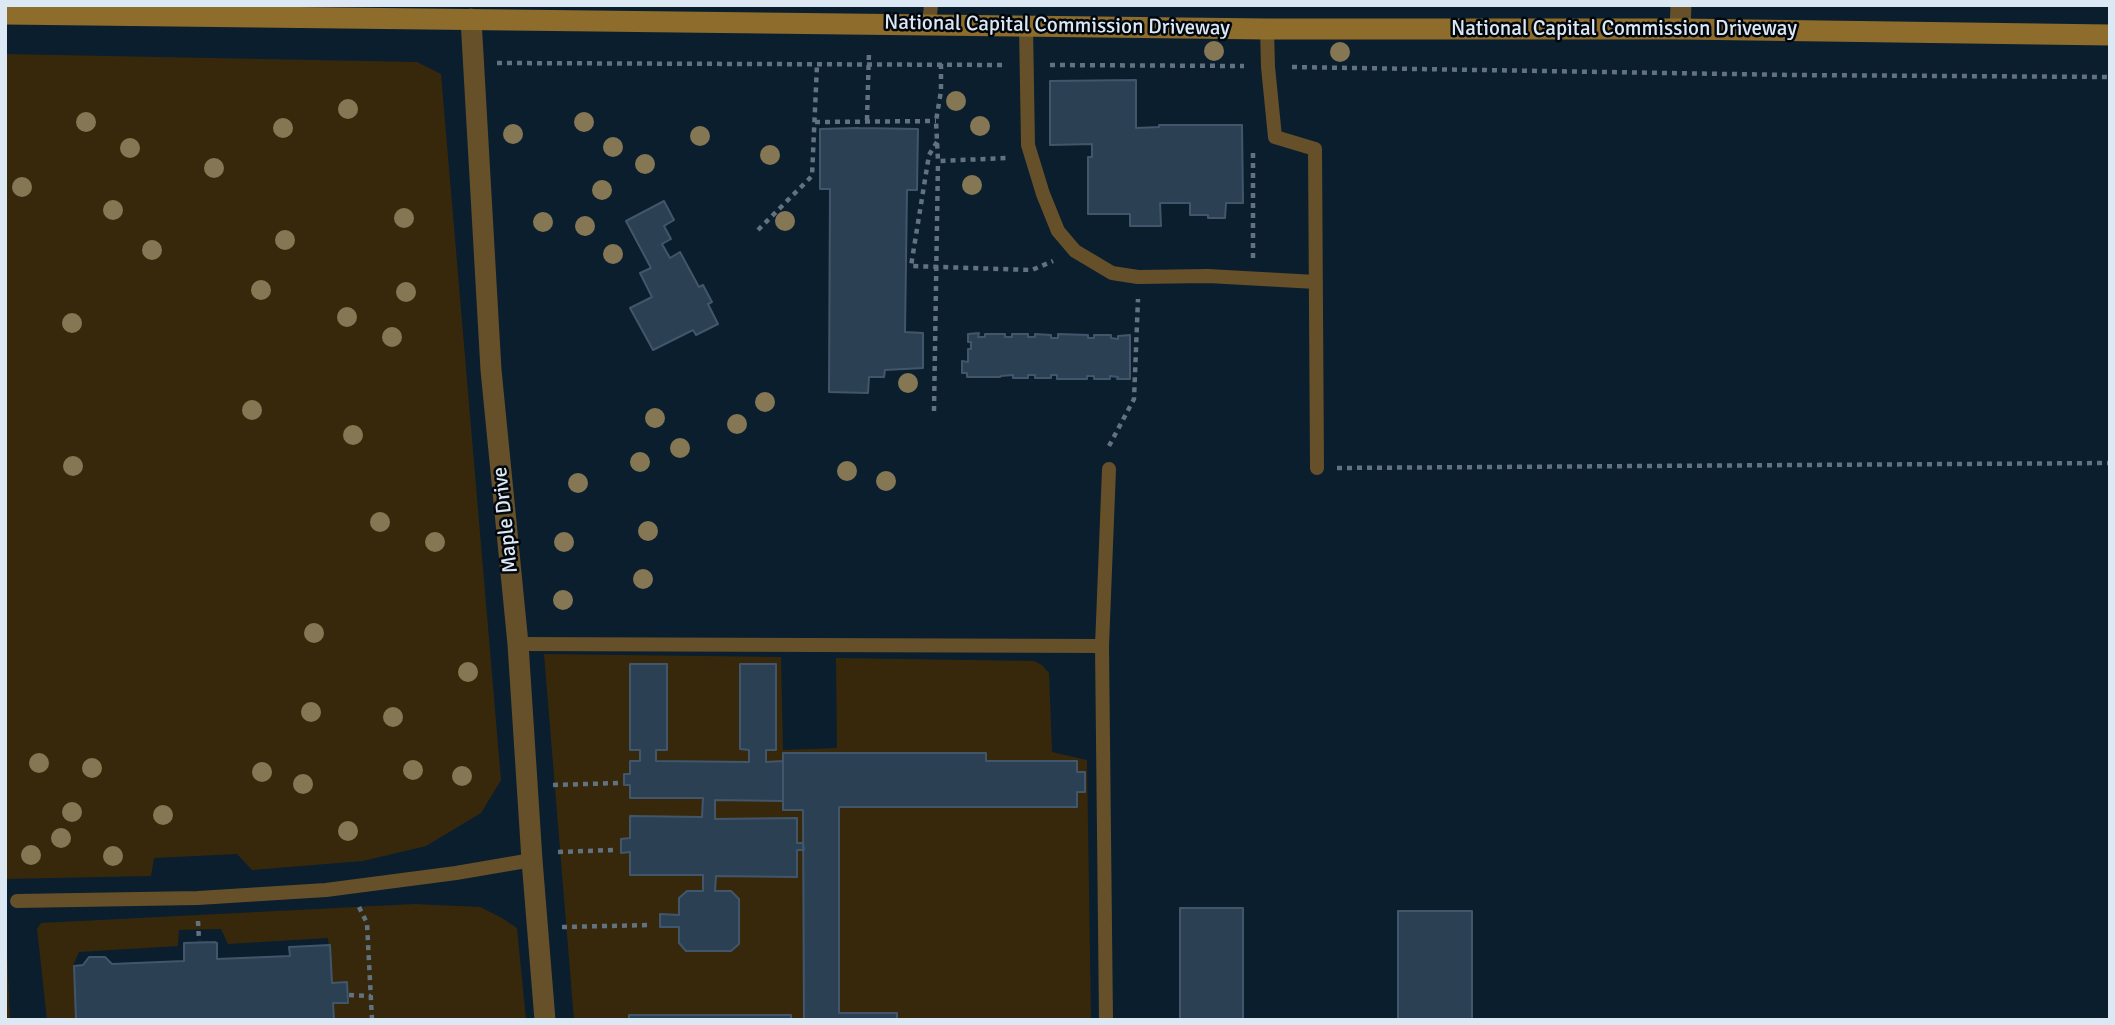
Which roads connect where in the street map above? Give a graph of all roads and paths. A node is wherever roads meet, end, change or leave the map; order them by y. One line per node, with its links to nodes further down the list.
1 (1681, 5): 8 (street)
2 (5, 14): 4 (street, National Capital Commission Driveway)
3 (930, 15): 5 (street, National Capital Commission Driveway); 6 (street, National Capital Commission Driveway)
4 (471, 19): 5 (street, National Capital Commission Driveway); 35 (street, Maple Drive)
5 (869, 24): 11 (path)
6 (1026, 26): 7 (street, National Capital Commission Driveway); 14 (lane)
7 (1267, 29): 8 (street, National Capital Commission Driveway); 15 (lane)
8 (1680, 29): 9 (street, National Capital Commission Driveway)
9 (2110, 35)
10 (495, 63): 13 (path)
11 (869, 64): 12 (path); 13 (path); 17 (path)
12 (941, 64): 14 (path); 18 (path)
13 (817, 65): 19 (path)
14 (1027, 65): 15 (path); 22 (lane)
15 (1268, 67): 16 (path); 29 (lane)
16 (2110, 77)
17 (867, 120): 18 (path); 19 (path)
18 (936, 121): 20 (path)
19 (814, 122): 24 (path)
20 (937, 142): 23 (path); 26 (path)
21 (1253, 144): 28 (path)
22 (1031, 155): 23 (path); 25 (lane)
23 (938, 161): 26 (path)
24 (758, 230)
25 (1075, 251): 26 (path); 27 (lane)
26 (936, 267): 30 (path)
27 (1138, 277): 28 (lane); 31 (path)
28 (1252, 279): 29 (lane)
29 (1316, 282): 33 (lane)
30 (933, 411)
31 (1109, 446)
32 (2110, 463): 33 (path)
33 (1317, 468)
34 (1109, 469): 36 (lane)
35 (518, 645): 36 (lane); 41 (street, Maple Drive)
36 (1102, 646): 50 (lane)
37 (619, 783): 38 (path)
38 (550, 785)
39 (613, 850): 40 (path)
40 (555, 852)
41 (532, 860): 42 (lane); 49 (street, Maple Drive)
42 (348, 887): 43 (lane); 47 (path)
43 (17, 901)
44 (652, 925): 45 (path)
45 (562, 927)
46 (349, 995): 47 (path)
47 (371, 996): 48 (path)
48 (372, 1020)
49 (545, 1020)
50 (1106, 1020)

